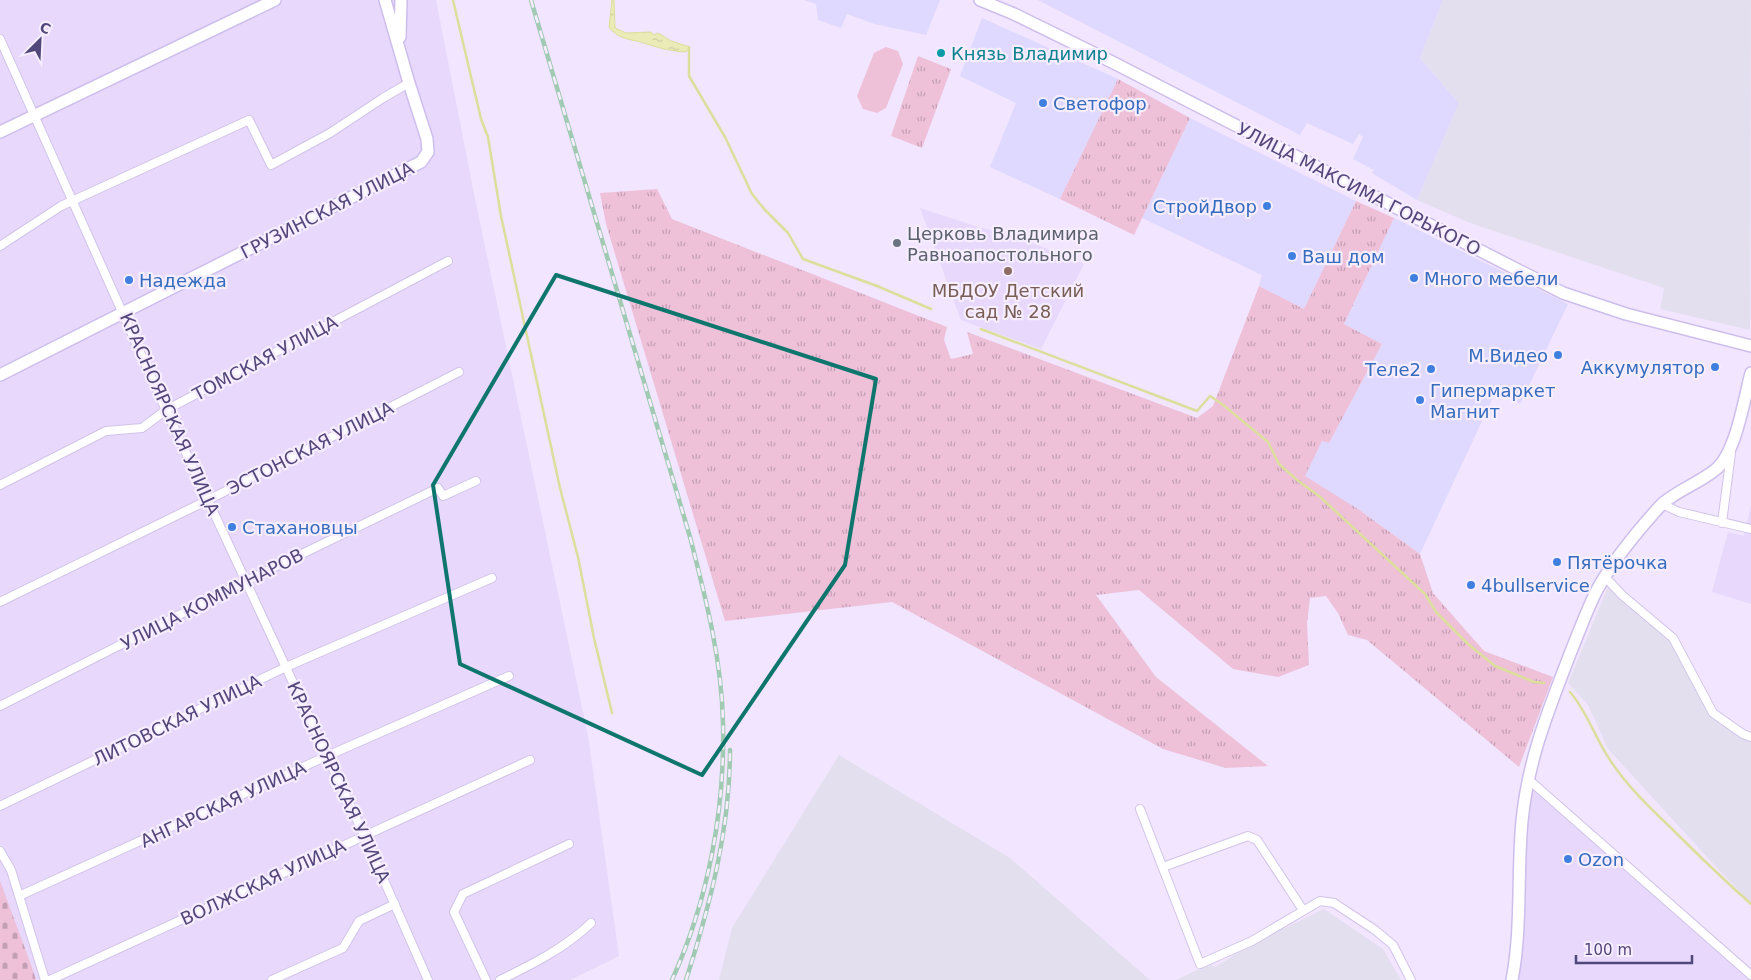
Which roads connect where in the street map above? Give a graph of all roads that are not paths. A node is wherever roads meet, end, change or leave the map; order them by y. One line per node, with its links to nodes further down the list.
1 (275, 0): 8 (main road)
2 (385, 0): 6 (main road, ГРУЗИНСКАЯ УЛИЦА)
3 (401, 0): 6 (main road)
4 (985, 1): 14 (main road, УЛИЦА МАКСИМА ГОРЬКОГО)
5 (0, 39): 8 (street, КРАСНОЯРСКАЯ УЛИЦА)
6 (402, 59): 7 (main road, ГРУЗИНСКАЯ УЛИЦА)
7 (409, 83): 10 (street); 13 (main road, ГРУЗИНСКАЯ УЛИЦА)
8 (35, 116): 9 (main road); 10 (street, КРАСНОЯРСКАЯ УЛИЦА)
9 (0, 132)
10 (73, 202): 11 (street); 13 (street, КРАСНОЯРСКАЯ УЛИЦА)
11 (0, 246)
12 (448, 261): 18 (street, ТОМСКАЯ УЛИЦА)
13 (124, 313): 17 (main road, ГРУЗИНСКАЯ УЛИЦА); 18 (street, КРАСНОЯРСКАЯ УЛИЦА)
14 (1751, 346)
15 (458, 372): 22 (street, ЭСТОНСКАЯ УЛИЦА)
16 (1751, 372): 19 (main road)
17 (0, 375)
18 (166, 410): 21 (street, ТОМСКАЯ УЛИЦА); 22 (street, КРАСНОЯРСКАЯ УЛИЦА)
19 (1731, 446): 23 (main road); 24 (street)
20 (476, 481): 28 (street, УЛИЦА КОММУНАРОВ)
21 (0, 485)
22 (208, 500): 28 (street, КРАСНОЯРСКАЯ УЛИЦА); 29 (street, ЭСТОНСКАЯ УЛИЦА)
23 (1662, 504): 24 (street); 26 (main road)
24 (1722, 522): 25 (street)
25 (1751, 530)
26 (1605, 577): 33 (street); 36 (main road)
27 (492, 578): 30 (street, ЛИТОВСКАЯ УЛИЦА)
28 (246, 581): 30 (street, КРАСНОЯРСКАЯ УЛИЦА); 32 (street, УЛИЦА КОММУНАРОВ)
29 (0, 602)
30 (286, 667): 34 (street, КРАСНОЯРСКАЯ УЛИЦА); 37 (street, ЛИТОВСКАЯ УЛИЦА)
31 (509, 676): 34 (street, АНГАРСКАЯ УЛИЦА)
32 (0, 706)
33 (1751, 737)
34 (328, 756): 39 (street, КРАСНОЯРСКАЯ УЛИЦА); 43 (street, АНГАРСКАЯ УЛИЦА)
35 (530, 760): 39 (street, ВОЛЖСКАЯ УЛИЦА)
36 (1528, 779): 47 (street); 55 (main road)
37 (0, 806)
38 (1140, 809): 42 (street)
39 (364, 835): 44 (street, КРАСНОЯРСКАЯ УЛИЦА); 49 (street, ВОЛЖСКАЯ УЛИЦА)
40 (569, 844): 52 (street)
41 (0, 851): 43 (street)
42 (1163, 866): 45 (street); 45 (street)
43 (19, 896): 48 (street)
44 (395, 904): 50 (street); 51 (street, КРАСНОЯРСКАЯ УЛИЦА)
45 (1303, 910): 54 (street)
46 (591, 923): 53 (street)
47 (1751, 975)
48 (45, 980)
49 (50, 980)
50 (272, 980)
51 (428, 980)
52 (486, 980)
53 (500, 980)
54 (1411, 980)
55 (1512, 980)

